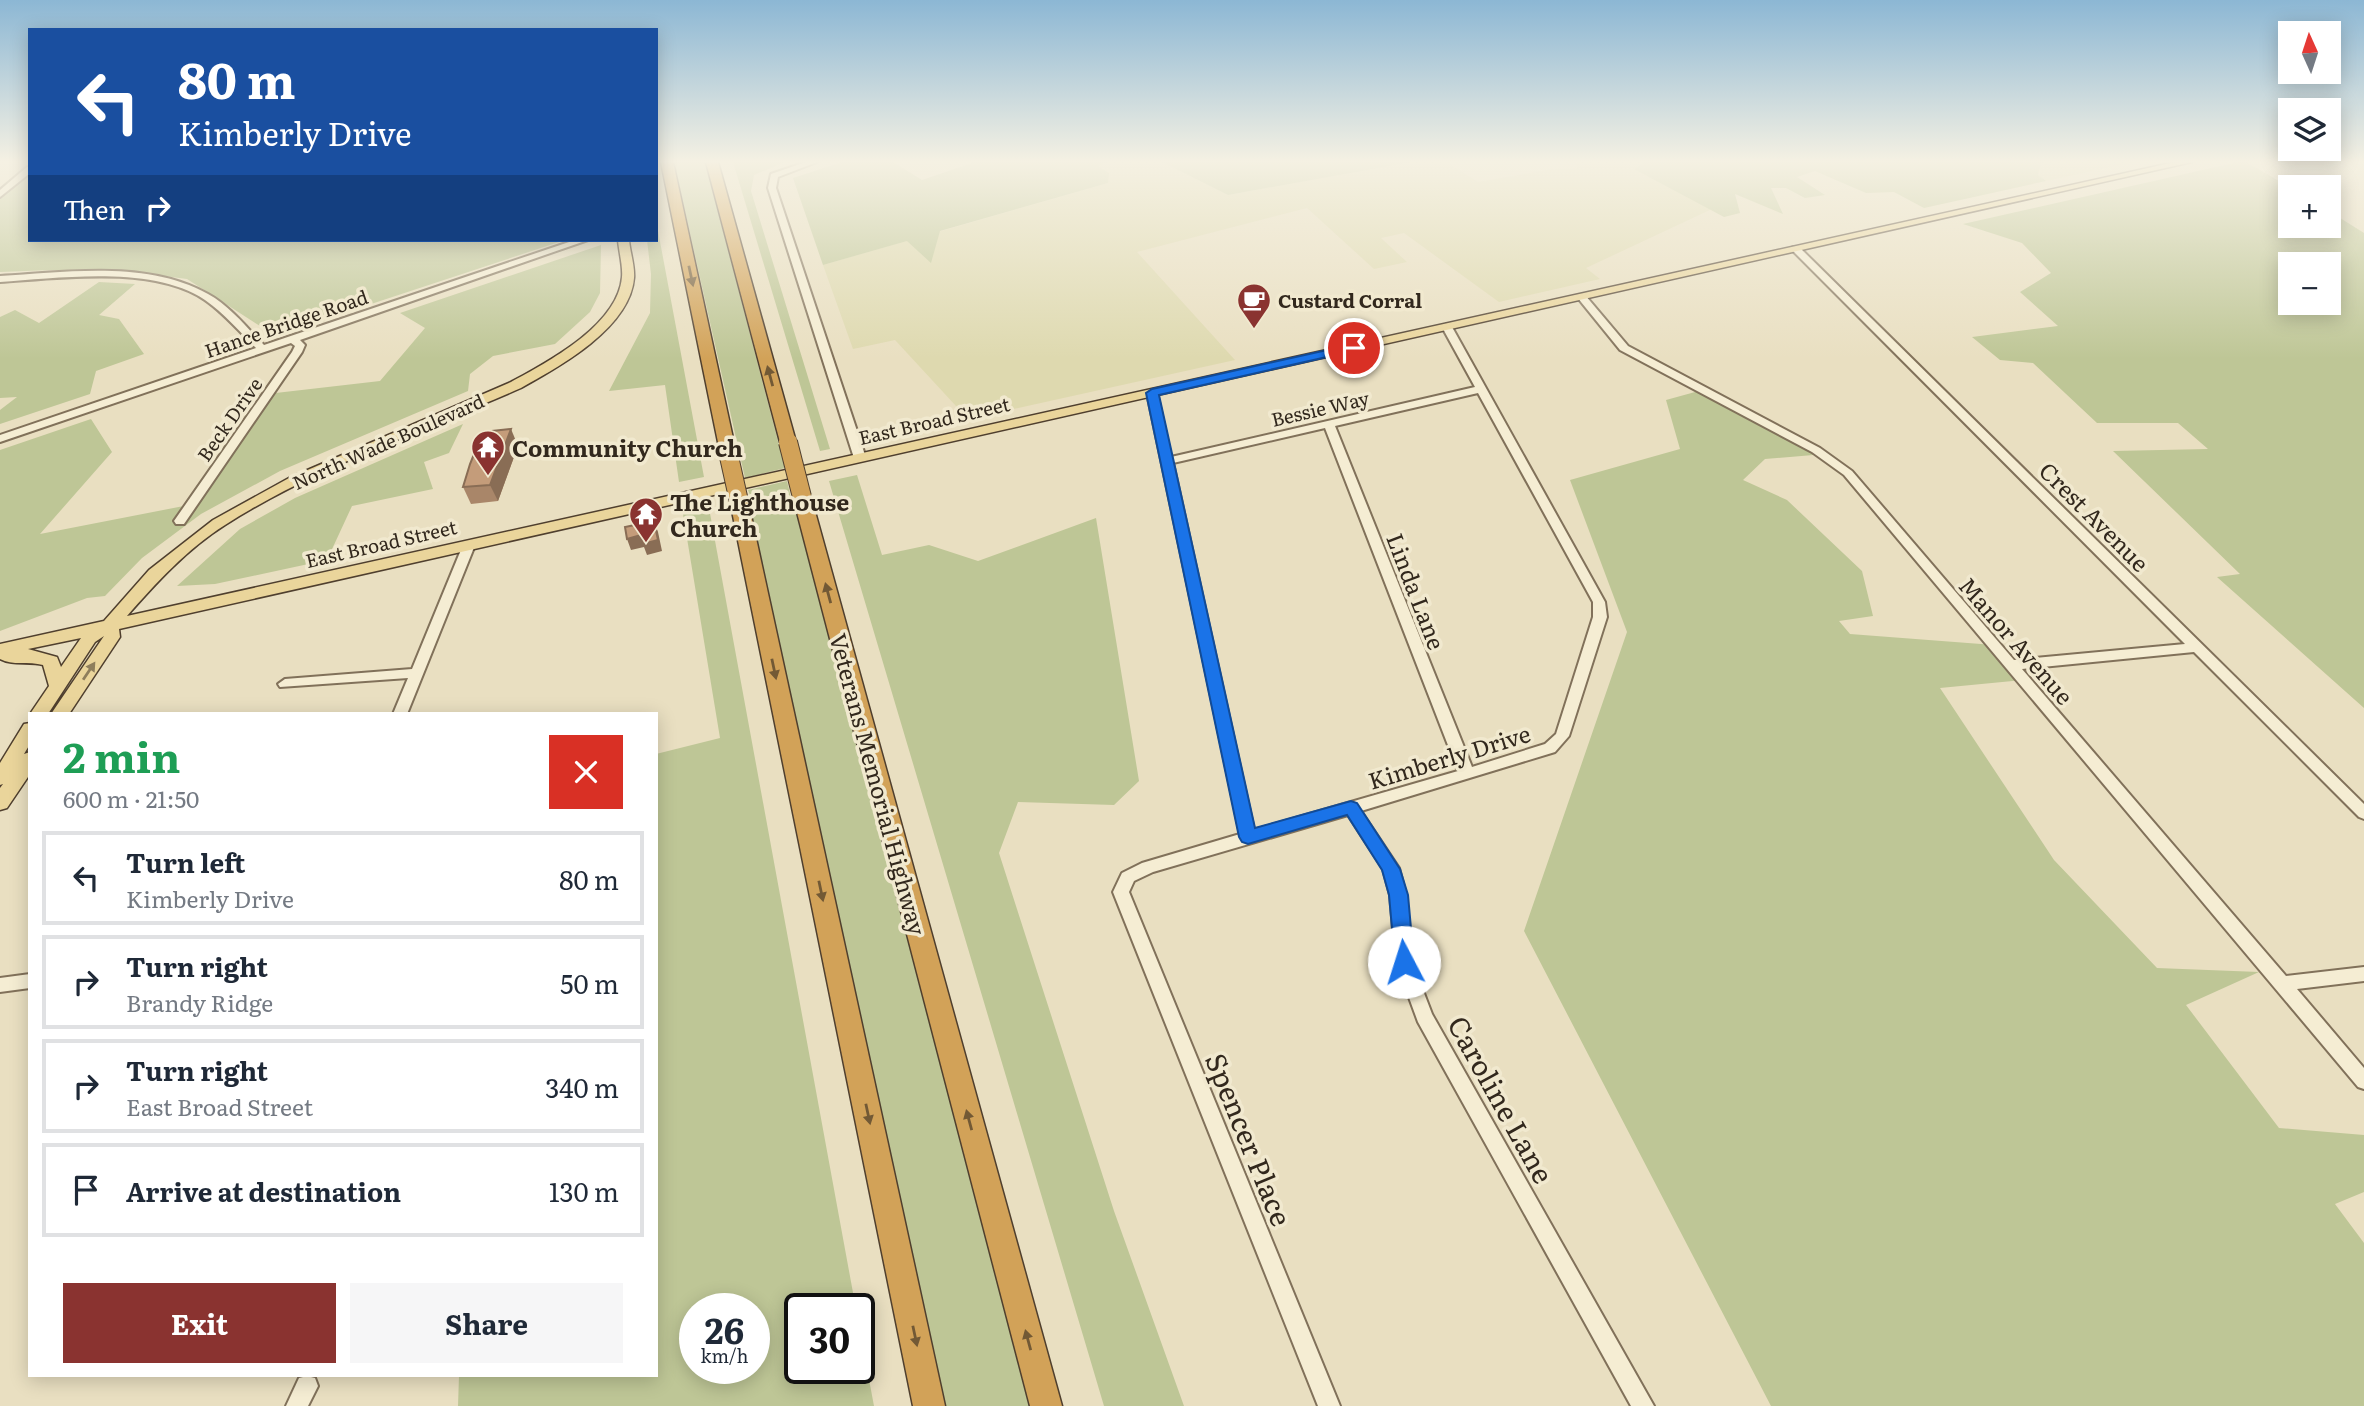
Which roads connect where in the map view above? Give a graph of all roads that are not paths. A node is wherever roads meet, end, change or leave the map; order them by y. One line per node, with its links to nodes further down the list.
1 (681, 228): 48 (highway, one-way to 48, bridge)
2 (730, 228): 49 (highway, Veterans Memorial Highway, one-way to 2, bridge)
3 (785, 228): 17 (street)
4 (1893, 228): 7 (main road, East Broad Street)
5 (577, 242): 11 (street, Hance Bridge Road)
6 (624, 242): 21 (main road, North Wade Boulevard)
7 (1796, 249): 9 (main road, East Broad Street); 22 (street, Crest Avenue)
8 (0, 279): 12 (street)
9 (1582, 297): 10 (main road, East Broad Street); 25 (street, Manor Avenue)
10 (1447, 327): 13 (street, Kimberly Drive); 14 (main road, East Broad Street)
11 (293, 338): 12 (street, Hance Bridge Road); 19 (street, Beck Drive)
12 (262, 349): 16 (street, Hance Bridge Road)
13 (1482, 389): 15 (street, Bessie Way); 34 (street, Kimberly Drive)
14 (1152, 393): 17 (main road, East Broad Street); 18 (street)
15 (1329, 424): 18 (street, Bessie Way); 34 (street, Linda Lane)
16 (0, 439)
17 (860, 458): 20 (main road, East Broad Street)
18 (1167, 461): 39 (street)
19 (180, 521)
20 (469, 545): 21 (main road, East Broad Street); 26 (street)
21 (110, 625): 23 (main road, East Broad Street); 28 (main road, North Wade Boulevard); 30 (main road, North Wade Boulevard, one-way to 21)
22 (2198, 647): 25 (street); 38 (street, Crest Avenue)
23 (0, 650)
24 (0, 658): 28 (main road)
25 (2011, 665): 43 (street, Manor Avenue)
26 (416, 673): 27 (street); 31 (street)
27 (285, 684)
28 (57, 685): 29 (main road, North Wade Boulevard)
29 (40, 712)
30 (61, 712)
31 (401, 712)
32 (28, 732): 35 (main road)
33 (28, 762): 36 (main road)
34 (1467, 774): 37 (street, Kimberly Drive)
35 (0, 778)
36 (0, 803)
37 (1351, 807): 39 (street, Kimberly Drive); 51 (street, Caroline Lane)
38 (2364, 813)
39 (1248, 837): 40 (street, Kimberly Drive)
40 (1121, 892): 50 (street, Spencer Place)
41 (2364, 974): 43 (street)
42 (28, 981): 44 (street)
43 (2282, 984): 45 (street, Manor Avenue)
44 (0, 985)
45 (2364, 1081)
46 (307, 1386): 47 (street)
47 (297, 1406)
48 (929, 1406)
49 (1046, 1406)
50 (1329, 1406)
51 (1643, 1406)

